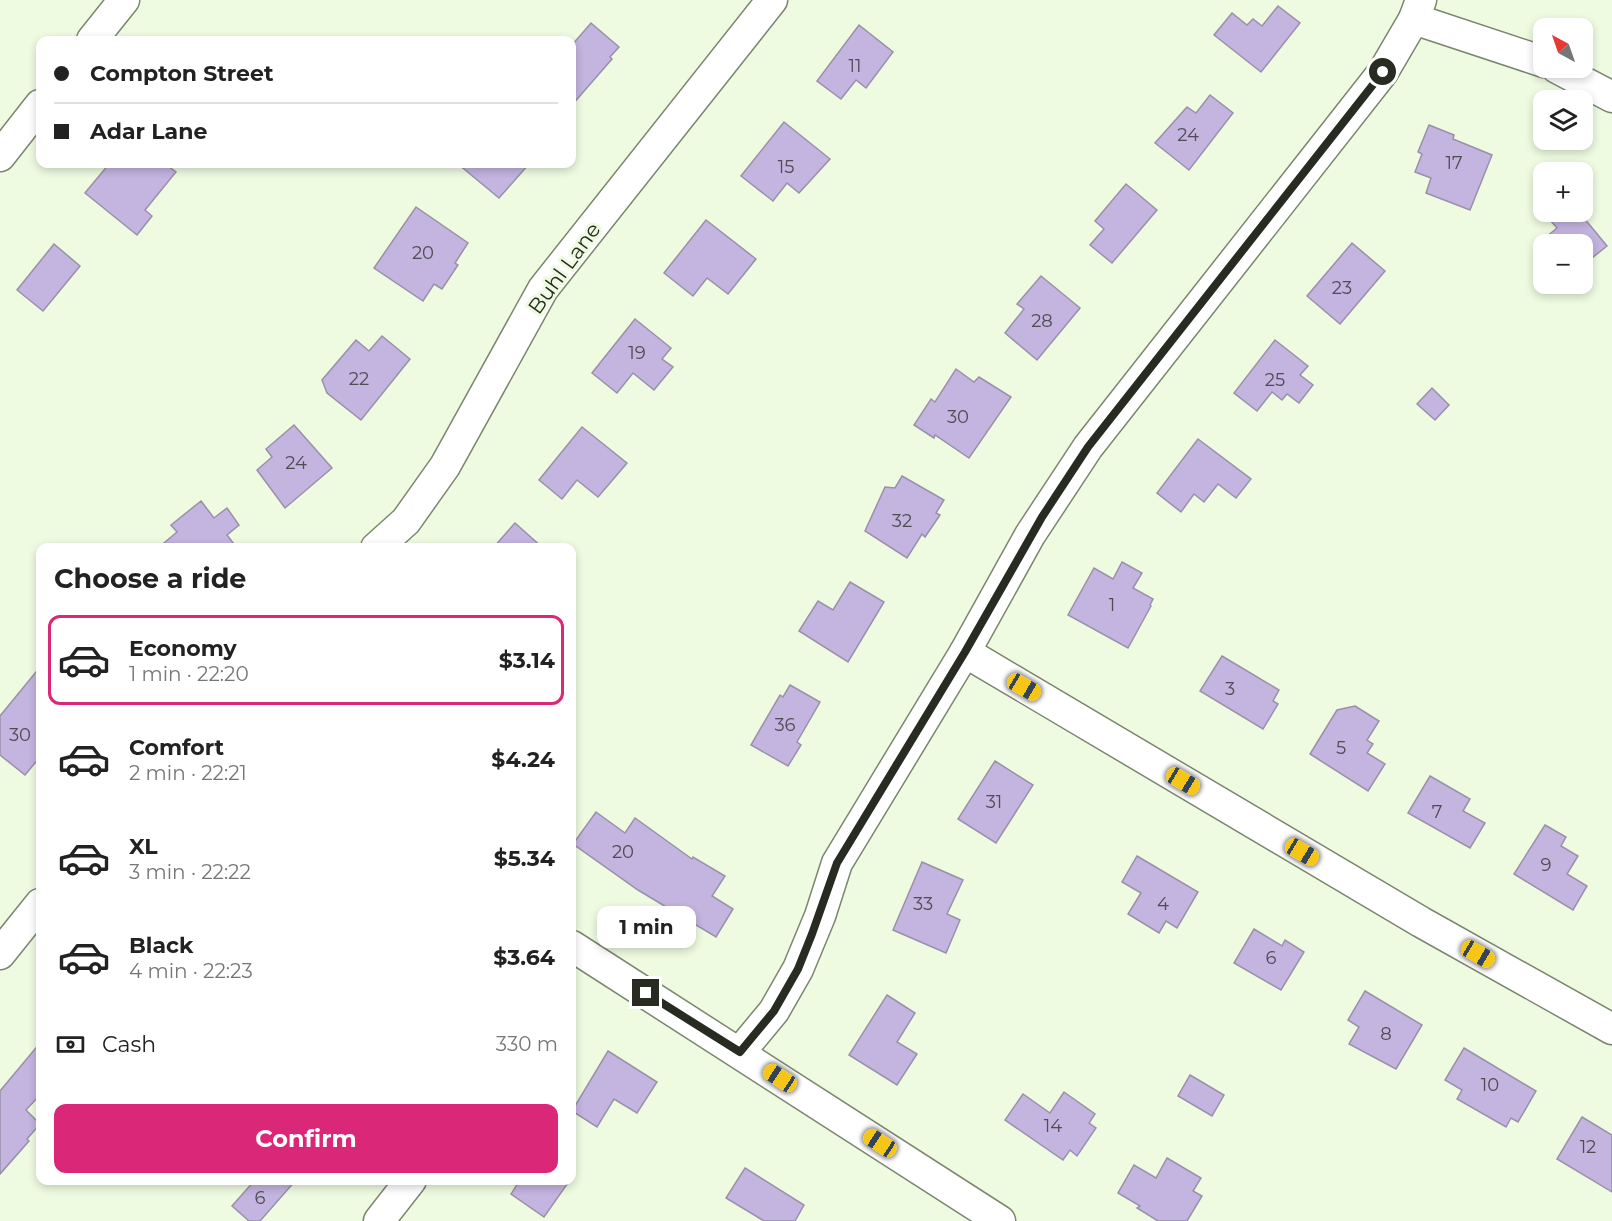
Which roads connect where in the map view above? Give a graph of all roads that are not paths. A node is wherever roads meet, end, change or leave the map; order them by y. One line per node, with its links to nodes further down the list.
1 (124, 0): 4 (street)
2 (772, 0): 10 (street, Buhl Lane)
3 (1417, 9): 5 (street); 11 (street)
4 (95, 36)
5 (1533, 57)
6 (1576, 78): 7 (street)
7 (1612, 97)
8 (36, 110): 9 (street)
9 (0, 156)
10 (382, 543)
11 (965, 652): 15 (street); 16 (street)
12 (36, 909): 14 (street)
13 (576, 949): 16 (street)
14 (0, 954)
15 (1612, 1029)
16 (740, 1052): 19 (street)
17 (407, 1185): 18 (street)
18 (379, 1221)
19 (1000, 1221)

